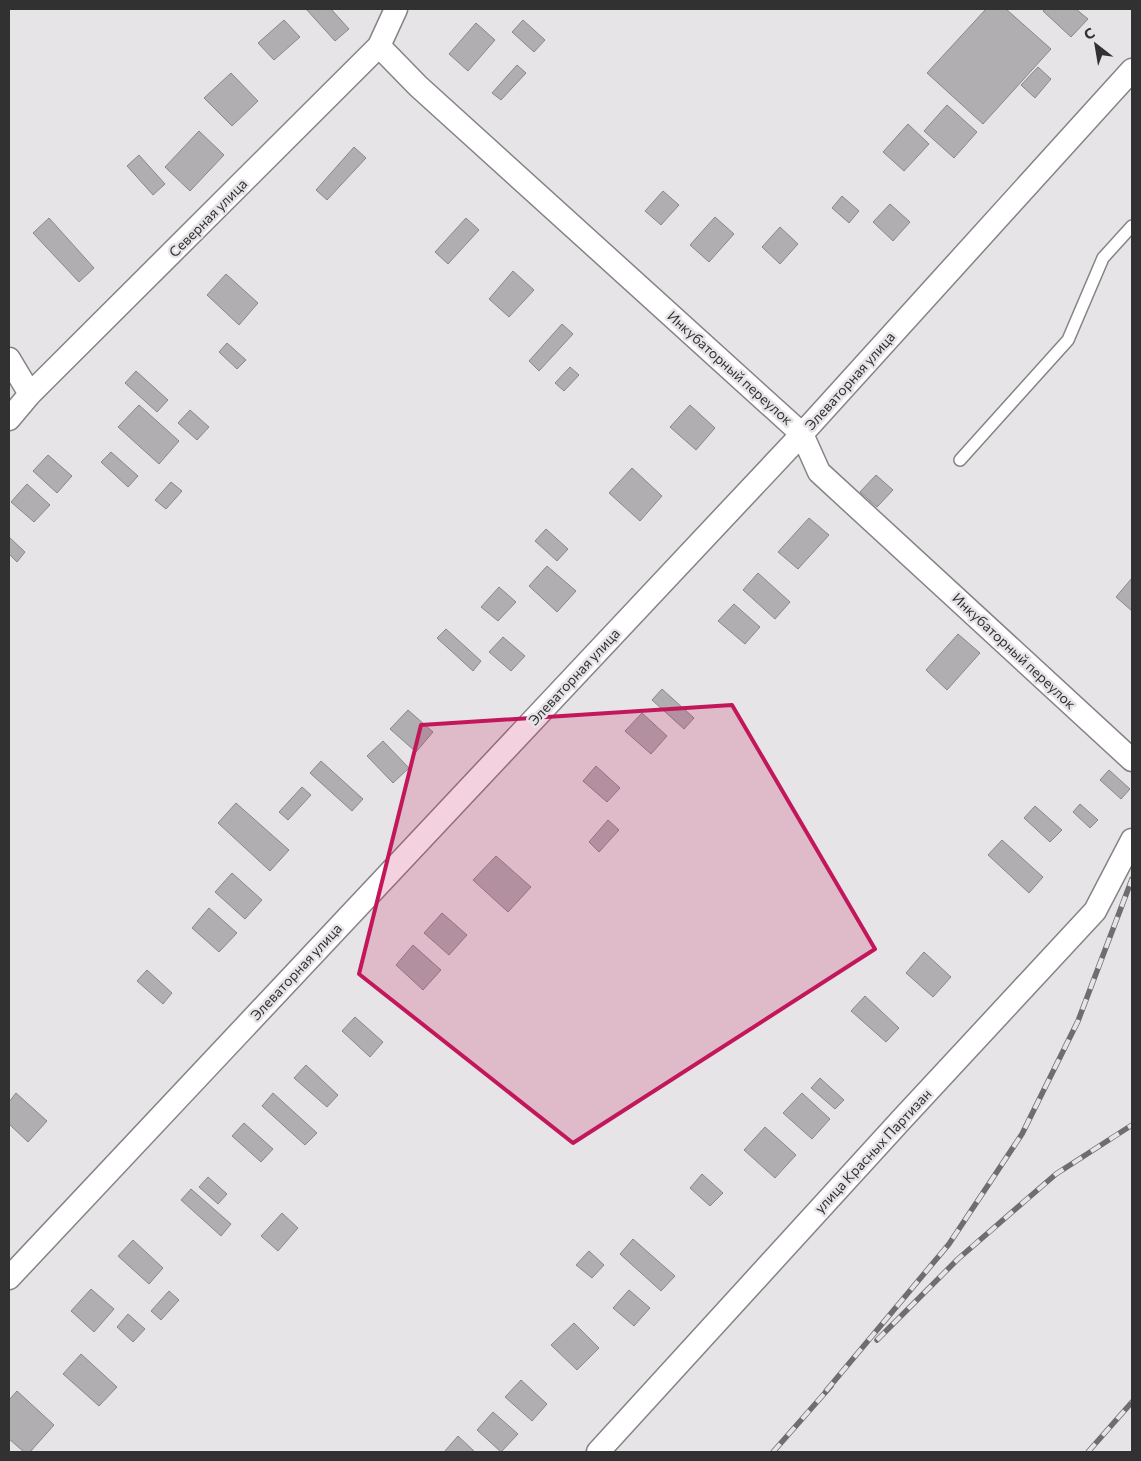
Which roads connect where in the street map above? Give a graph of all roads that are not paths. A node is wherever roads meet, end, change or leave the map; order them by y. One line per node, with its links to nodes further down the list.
1 (396, 9): 2 (street, Северная улица)
2 (379, 46): 6 (street, Северная улица); 8 (street, Инкубаторный переулок)
3 (1132, 70): 8 (street, Элеваторная улица)
4 (1132, 226): 9 (lane)
5 (9, 359): 6 (street)
6 (30, 394): 7 (street, Северная улица)
7 (9, 419)
8 (802, 434): 10 (street, Инкубаторный переулок); 12 (street, Элеваторная улица)
9 (960, 460)
10 (1132, 760)
11 (1132, 840): 13 (street, улица Красных Партизан)
12 (9, 1278)
13 (598, 1452)

